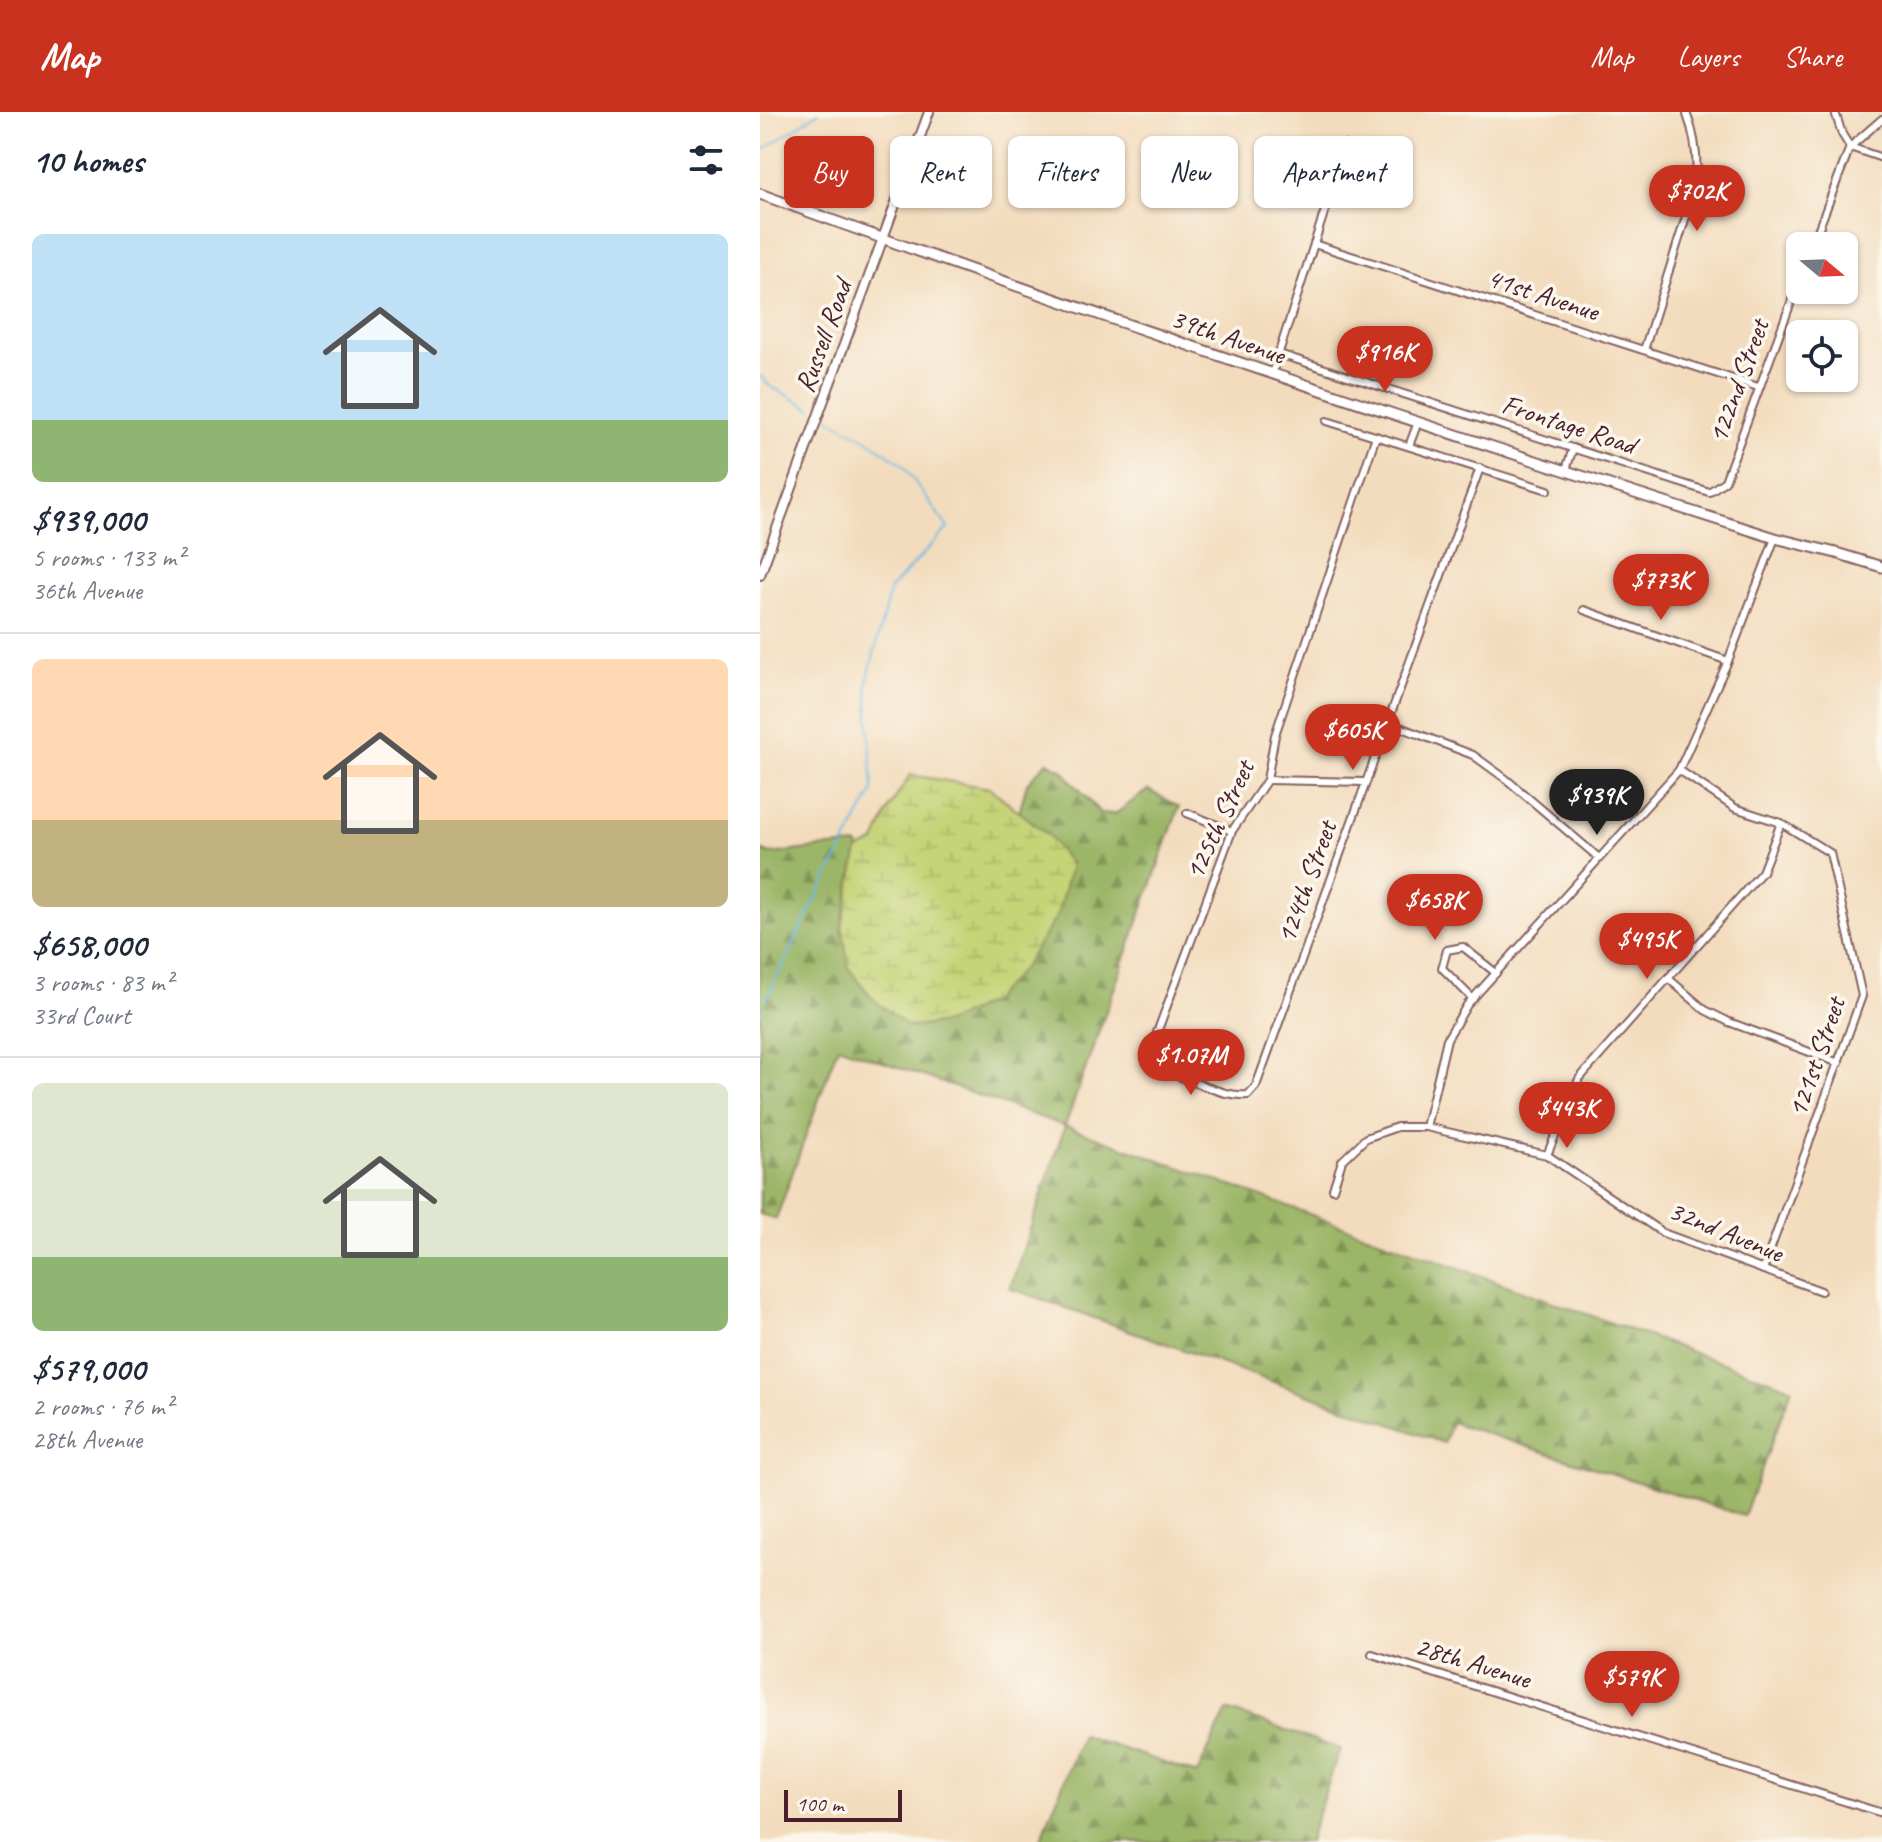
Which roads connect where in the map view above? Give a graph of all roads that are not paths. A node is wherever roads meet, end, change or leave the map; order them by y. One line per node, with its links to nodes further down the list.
1 (929, 112): 10 (street, Russell Road)
2 (1835, 112): 5 (street)
3 (1687, 115): 13 (street)
4 (1882, 119): 5 (street)
5 (1850, 147): 6 (street); 9 (street)
6 (1882, 158)
7 (760, 194): 10 (main road, 39th Avenue)
8 (1326, 208): 11 (street)
9 (1817, 232)
10 (883, 239): 15 (main road, 39th Avenue); 28 (street, Russell Road)
11 (1314, 244): 13 (street, 41st Avenue); 14 (street)
12 (1790, 304): 16 (street, 122nd Street)
13 (1644, 350): 16 (street, 41st Avenue)
14 (1279, 354): 15 (street); 21 (street, Frontage Road)
15 (1272, 374): 18 (main road, 39th Avenue)
16 (1758, 387): 25 (street, 122nd Street)
17 (1327, 421): 19 (street)
18 (1418, 422): 20 (street); 23 (main road, 39th Avenue)
19 (1376, 436): 20 (street); 33 (street, 125th Street)
20 (1409, 446): 22 (street)
21 (1573, 448): 23 (street); 25 (street, Frontage Road)
22 (1480, 468): 24 (street); 31 (street, 124th Street)
23 (1566, 470): 26 (main road, 39th Avenue)
24 (1548, 490)
25 (1709, 492)
26 (1775, 538): 27 (main road, 39th Avenue); 30 (street)
27 (1882, 567)
28 (760, 575)
29 (1584, 610): 30 (street)
30 (1728, 661): 32 (street)
31 (1389, 723): 34 (street, 124th Street); 38 (street)
32 (1679, 770): 36 (street); 38 (street)
33 (1267, 780): 34 (street); 37 (street, 125th Street)
34 (1365, 782): 42 (street, 124th Street)
35 (1187, 813): 37 (street)
36 (1781, 823): 40 (street); 43 (street, 121st Street)
37 (1232, 831): 42 (street, 125th Street)
38 (1599, 858): 39 (street)
39 (1496, 973): 41 (street); 41 (street)
40 (1669, 979): 43 (street); 45 (street)
41 (1473, 999): 44 (street)
42 (1155, 1038)
43 (1839, 1063): 47 (street, 121st Street)
44 (1426, 1127): 45 (street, 32nd Avenue); 46 (street, 32nd Avenue)
45 (1547, 1155): 47 (street, 32nd Avenue)
46 (1333, 1189)
47 (1763, 1270): 48 (street, 32nd Avenue)
48 (1821, 1291)
49 (1372, 1654): 50 (street, 28th Avenue)
50 (1882, 1813)

